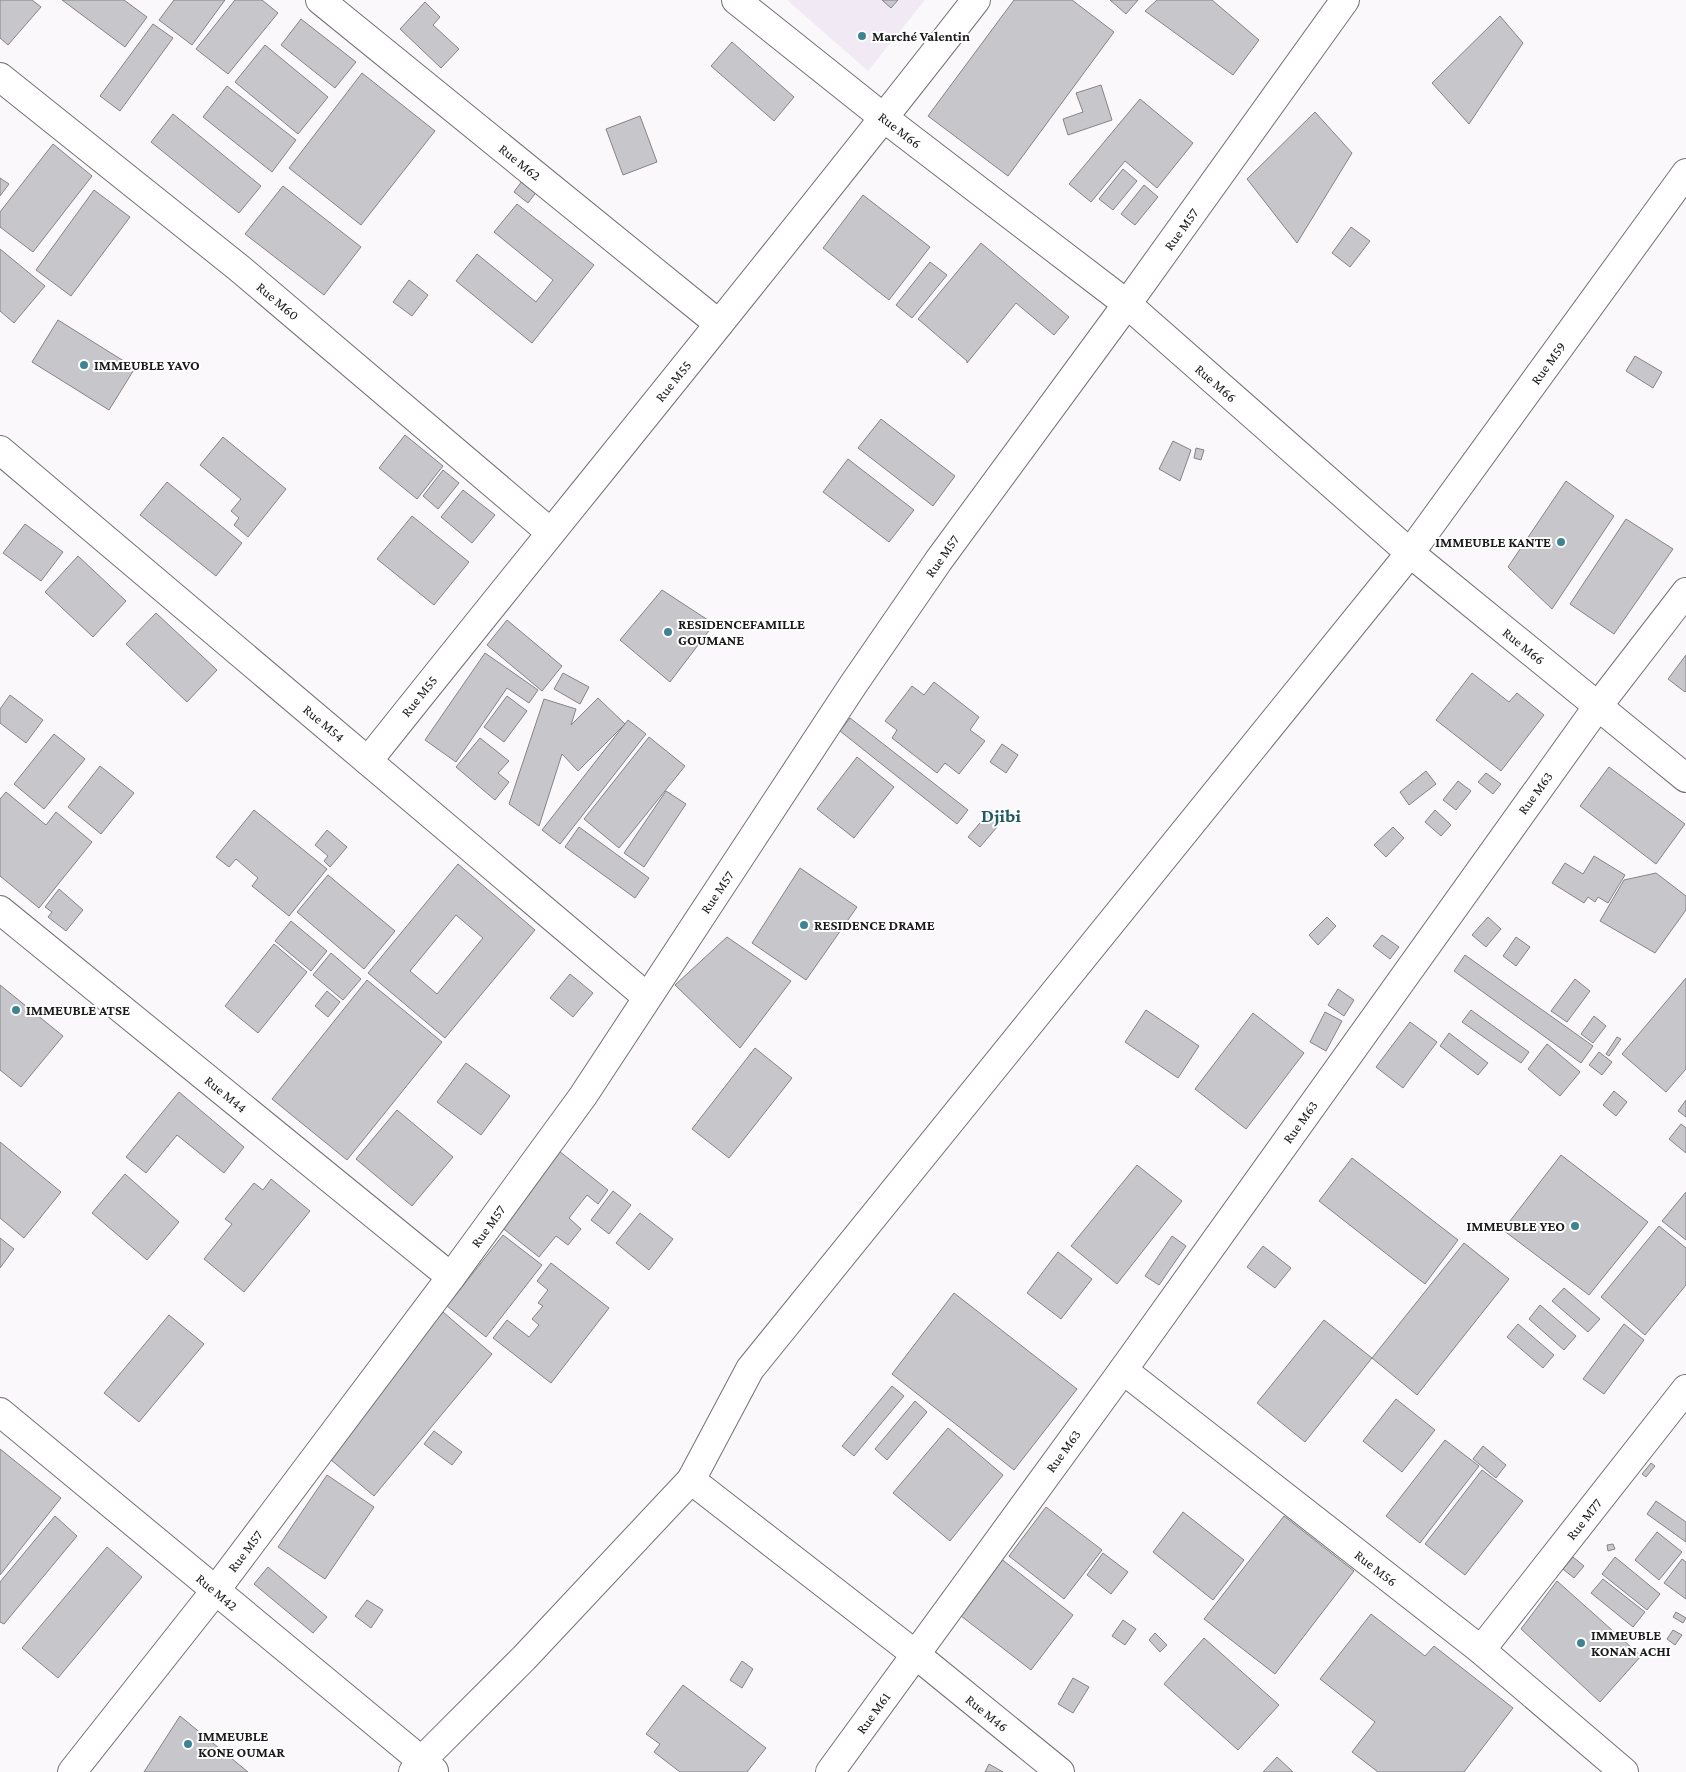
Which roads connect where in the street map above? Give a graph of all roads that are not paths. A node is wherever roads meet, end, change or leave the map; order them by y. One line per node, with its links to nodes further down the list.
1 (320, 0): 9 (street, Rue M62)
2 (736, 0): 6 (street, Rue M66)
3 (976, 0): 6 (street, Rue M55)
4 (1345, 0): 8 (street, Rue M57)
5 (0, 77): 11 (street, Rue M60)
6 (884, 118): 8 (street, Rue M66); 9 (street, Rue M55)
7 (1686, 173): 12 (street, Rue M59)
8 (1127, 304): 12 (street, Rue M66); 18 (street, Rue M57)
9 (719, 324): 11 (street, Rue M55)
10 (0, 450): 15 (street, Rue M54)
11 (550, 532): 15 (street, Rue M55)
12 (1410, 553): 14 (street, Rue M66); 23 (street, Rue M59)
13 (1686, 592): 14 (street, Rue M63)
14 (1598, 706): 16 (street, Rue M66); 20 (street, Rue M63)
15 (368, 761): 18 (street, Rue M54)
16 (1686, 778)
17 (0, 910): 19 (street, Rue M44)
18 (647, 997): 19 (street, Rue M57)
19 (451, 1277): 24 (street, Rue M57)
20 (1123, 1370): 25 (street, Rue M56); 26 (street, Rue M63)
21 (1686, 1389): 25 (street, Rue M77)
22 (0, 1412): 24 (street, Rue M42)
23 (691, 1480): 26 (street, Rue M46); 27 (street, Rue M59)
24 (215, 1591): 27 (street, Rue M42); 28 (street, Rue M57)
25 (1481, 1650): 31 (street, Rue M56)
26 (915, 1654): 29 (street, Rue M61); 30 (street, Rue M46)
27 (423, 1768)
28 (72, 1772)
29 (830, 1772)
30 (1060, 1772)
31 (1624, 1772)

